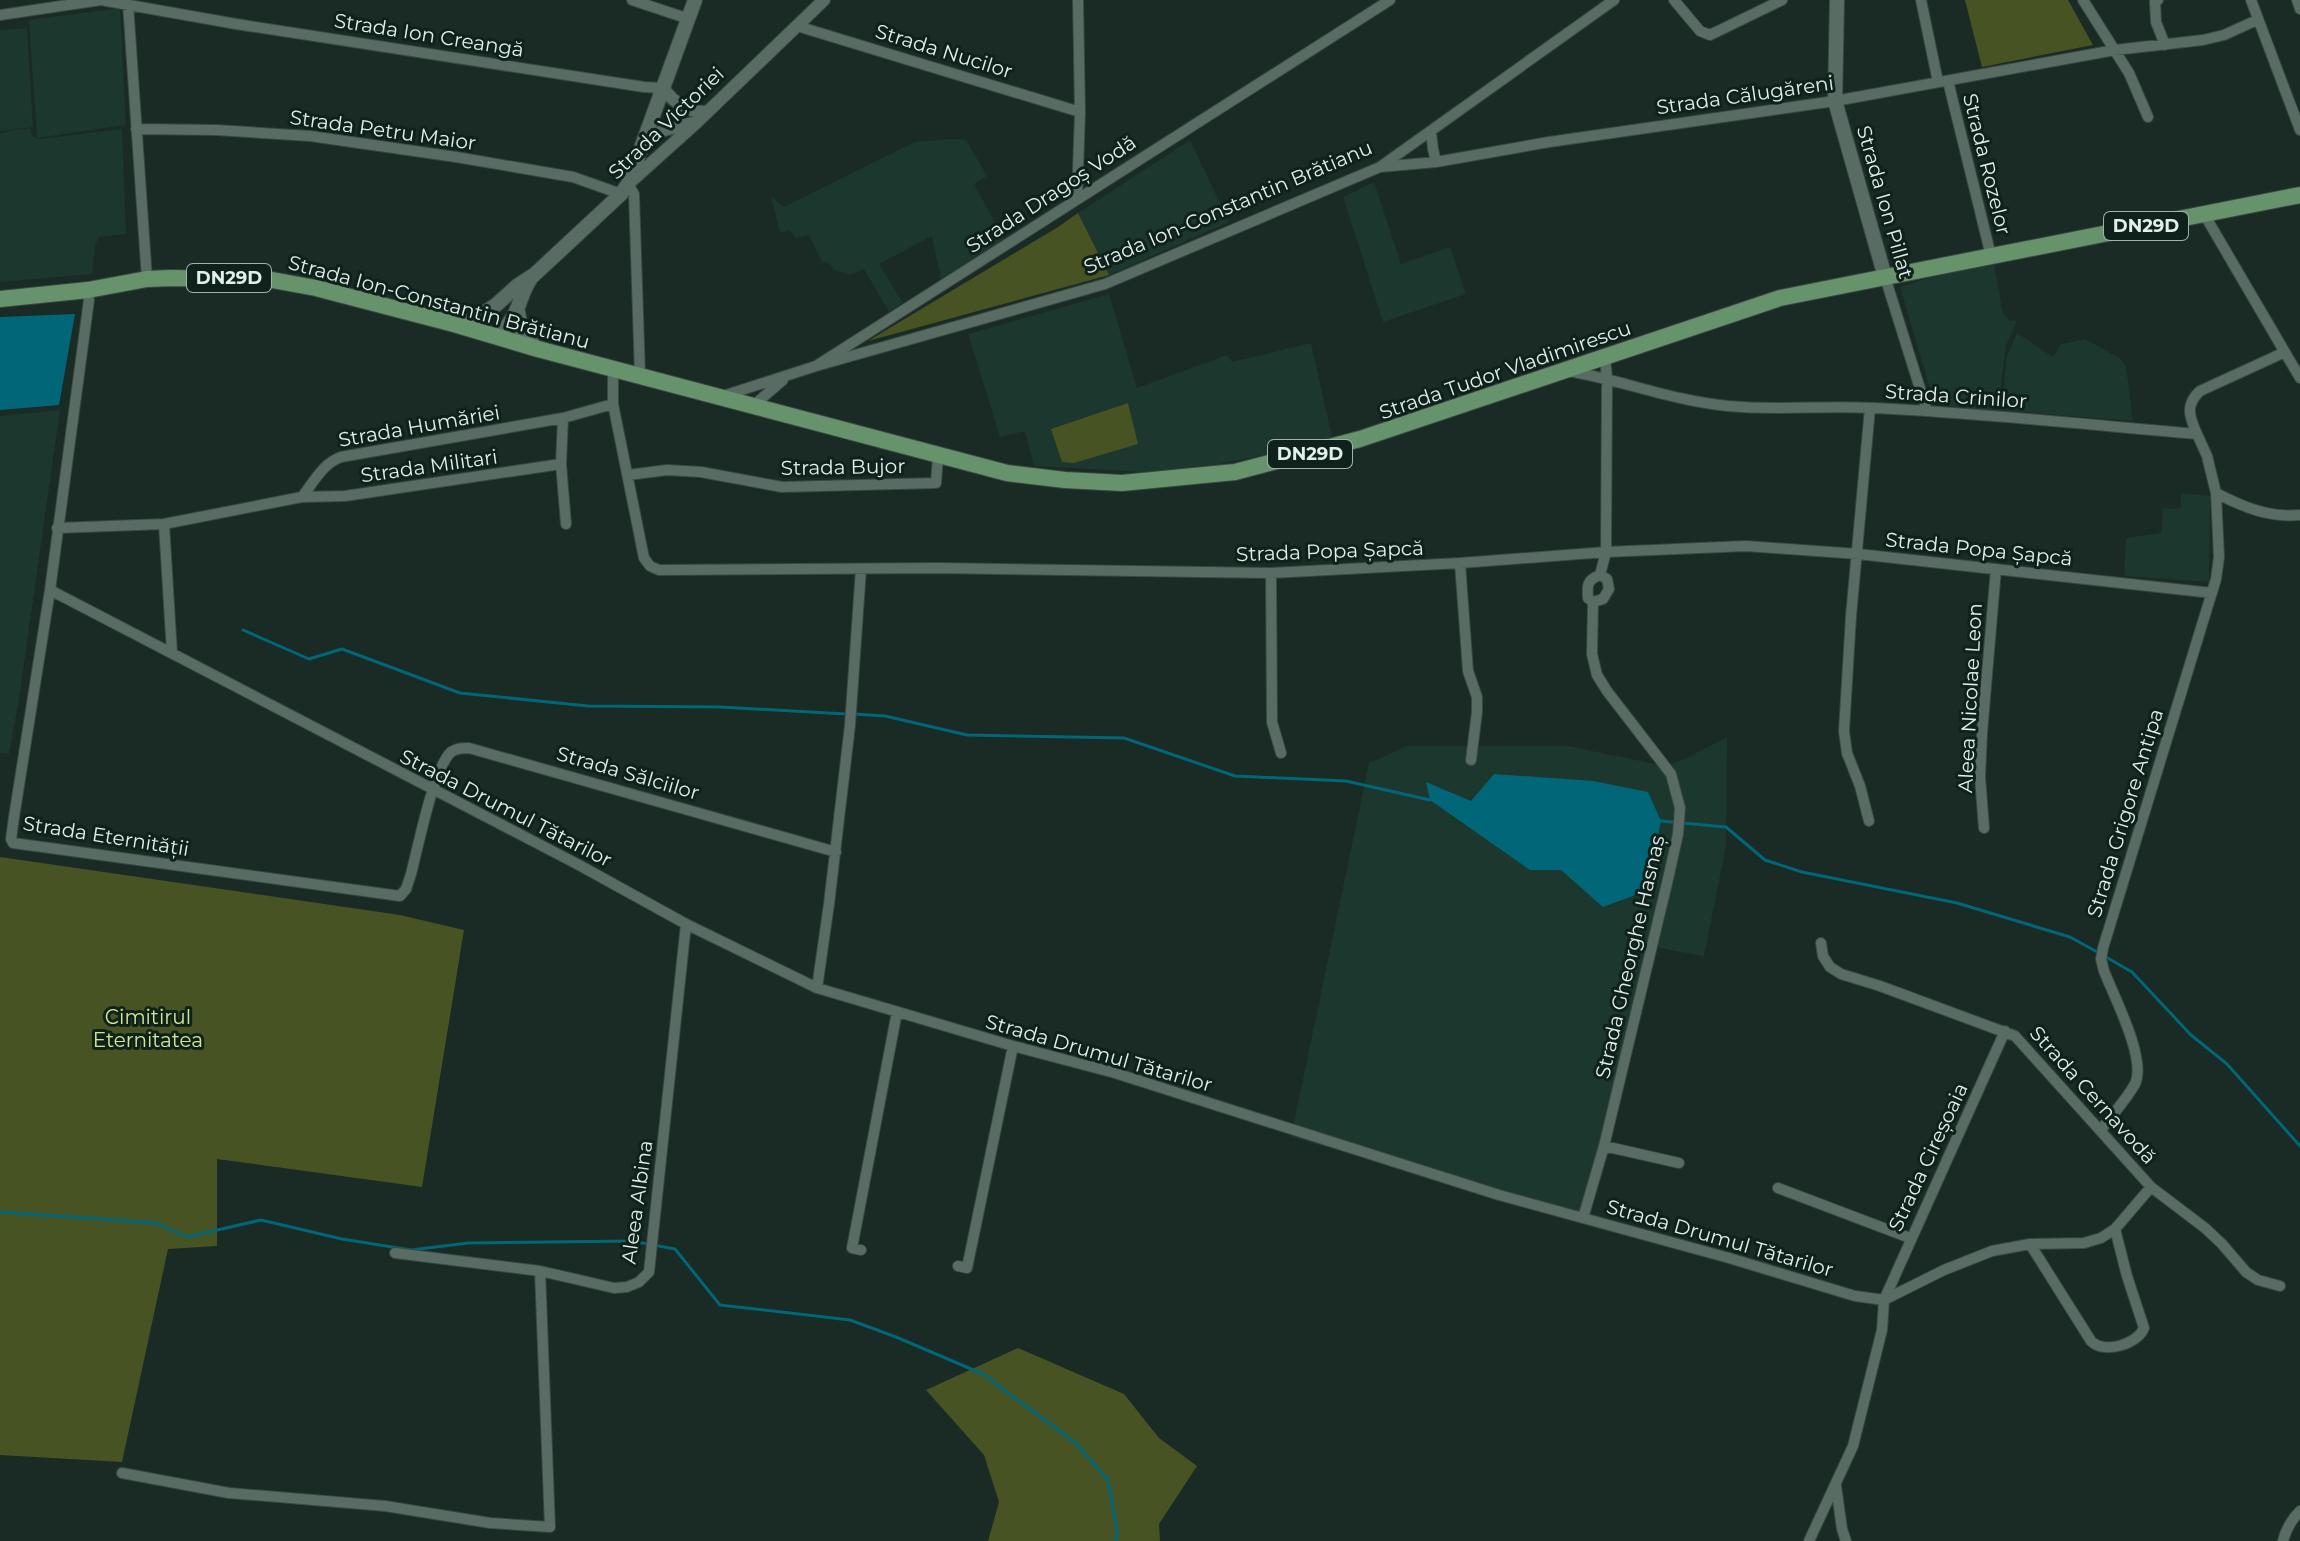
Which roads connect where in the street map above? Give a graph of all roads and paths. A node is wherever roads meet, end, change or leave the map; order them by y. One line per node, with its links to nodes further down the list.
1 (92, 0): 15 (street, Strada Ion Creangă); 16 (street, Strada Ion Creangă)
2 (632, 0): 17 (street)
3 (695, 0): 17 (main road)
4 (824, 0): 19 (street, Strada Victoriei)
5 (1078, 0): 26 (street)
6 (1390, 0): 37 (street, Strada Dragoș Vodă)
7 (1614, 0): 31 (street, Strada Ion-Constantin Brătianu)
8 (1674, 0): 9 (street)
9 (1782, 0)
10 (1837, 0): 24 (main road, Strada Ion Pillat)
11 (1921, 0): 22 (street, Strada Rozelor)
12 (2083, 0): 21 (street)
13 (2158, 0): 20 (street)
14 (2251, 0): 18 (street)
15 (128, 4): 23 (street, Strada Ion Creangă); 29 (street)
16 (0, 15)
17 (689, 19): 23 (main road)
18 (2257, 20): 20 (street, Strada Călugăreni); 30 (street)
19 (797, 26): 25 (street, Strada Victoriei); 26 (street, Strada Nucilor)
20 (2165, 45): 21 (street, Strada Călugăreni)
21 (2115, 50): 22 (street, Strada Călugăreni); 27 (street)
22 (1943, 81): 24 (street, Strada Călugăreni); 39 (street, Strada Rozelor)
23 (663, 88): 25 (street); 32 (main road)
24 (1835, 101): 33 (street, Strada Călugăreni); 41 (main road, Strada Ion Pillat)
25 (707, 112): 28 (street, Strada Victoriei)
26 (1080, 112): 37 (street)
27 (2148, 117)
28 (697, 122): 32 (street); 35 (street, Strada Victoriei)
29 (136, 129): 35 (street, Strada Petru Maior); 42 (street)
30 (2300, 130)
31 (1431, 132): 33 (street); 34 (street, Strada Ion-Constantin Brătianu)
32 (644, 142): 35 (main road)
33 (1436, 162): 34 (street, Strada Călugăreni)
34 (1380, 167): 52 (street, Strada Ion-Constantin Brătianu)
35 (624, 189): 40 (main road, Strada Victoriei); 55 (street)
36 (2300, 195): 38 (main road, Strada Tudor Vladimirescu / DN29D)
37 (1077, 199): 52 (street, Strada Dragoș Vodă)
38 (2204, 214): 39 (main road, Strada Tudor Vladimirescu / DN29D); 50 (street)
39 (1991, 256): 41 (main road, Strada Tudor Vladimirescu / DN29D)
40 (534, 275): 45 (main road, Strada Victoriei); 46 (main road, Strada Victoriei)
41 (1885, 277): 51 (main road, Strada Tudor Vladimirescu / DN29D); 63 (street, Strada Ion Pillat)
42 (147, 279): 43 (main road, Strada Ion-Constantin Brătianu / DN29D); 47 (main road, Strada Ion-Constantin Brătianu / DN29D)
43 (88, 290): 44 (main road, Strada Ion-Constantin Brătianu / DN29D); 74 (street, Strada Eternității)
44 (0, 299)
45 (504, 299): 47 (main road, Strada Victoriei); 48 (main road)
46 (518, 312): 48 (main road, Strada Victoriei); 49 (main road)
47 (454, 324): 48 (main road, Strada Ion-Constantin Brătianu / DN29D)
48 (497, 335): 49 (main road, Strada Ion-Constantin Brătianu / DN29D)
49 (538, 349): 53 (main road, Strada Ion-Constantin Brătianu / DN29D)
50 (2285, 352): 58 (street); 65 (street)
51 (1605, 357): 54 (main road, Strada Tudor Vladimirescu / DN29D); 57 (street, Strada Gheorghe Hasnaș)
52 (816, 366): 56 (street, Strada Dragoș Vodă)
53 (613, 369): 55 (main road, Strada Ion-Constantin Brătianu / DN29D); 60 (street, Strada Popa Șapcă)
54 (1566, 371): 57 (street, Strada Crinilor); 66 (main road, Strada Tudor Vladimirescu / DN29D)
55 (640, 375): 59 (main road, Strada Ion-Constantin Brătianu / DN29D)
56 (788, 376): 59 (street, Strada Dragoș Vodă); 61 (street)
57 (1607, 378): 62 (street, Strada Crinilor); 75 (street, Strada Gheorghe Hasnaș)
58 (2300, 378)
59 (721, 396): 61 (main road, Strada Tudor Vladimirescu / DN29D)
60 (613, 404): 64 (street, Strada Humăriei); 68 (street, Strada Popa Șapcă)
61 (754, 405): 66 (main road, Strada Tudor Vladimirescu / DN29D)
62 (1870, 408): 63 (street, Strada Crinilor); 76 (street)
63 (1927, 411): 65 (street, Strada Crinilor)
64 (563, 418): 67 (street); 70 (street, Strada Humăriei)
65 (2197, 434): 69 (street)
66 (938, 456): 68 (street, Strada Bujor)
67 (561, 464): 70 (street, Strada Militari); 73 (street)
68 (628, 475): 78 (street, Strada Popa Șapcă)
69 (2216, 493): 71 (street); 83 (street, Strada Grigore Antipa)
70 (302, 497): 72 (street)
71 (2300, 515)
72 (164, 524): 74 (street); 85 (street)
73 (566, 524)
74 (57, 528): 82 (street, Strada Eternității)
75 (1606, 552): 76 (street, Strada Popa Șapcă); 77 (street, Strada Popa Șapcă); 81 (street, Strada Gheorghe Hasnaș)
76 (1858, 554): 79 (street, Strada Popa Șapcă); 89 (street)
77 (1460, 563): 80 (street, Strada Popa Șapcă); 87 (street)
78 (861, 569): 80 (street, Strada Popa Șapcă); 91 (street)
79 (1996, 569): 83 (street, Strada Popa Șapcă); 90 (street, Aleea Nicolae Leon)
80 (1271, 573): 86 (street)
81 (1600, 575): 84 (street); 84 (street, Strada Gheorghe Hasnaș)
82 (50, 590): 85 (street, Strada Drumul Tătarilor); 88 (street, Strada Eternității)
83 (2212, 593): 98 (street, Strada Grigore Antipa)
84 (1593, 602): 99 (street, Strada Gheorghe Hasnaș)
85 (172, 653): 88 (street, Strada Drumul Tătarilor)
86 (1281, 753)
87 (1471, 760)
88 (434, 791): 91 (street, Strada Sălciilor); 92 (street, Strada Drumul Tătarilor)
89 (1869, 821)
90 (1984, 828)
91 (836, 852): 94 (street)
92 (686, 924): 94 (street, Strada Drumul Tătarilor); 110 (street, Aleea Albina)
93 (1821, 943): 96 (street, Strada Cernavodă)
94 (817, 988): 95 (street, Strada Drumul Tătarilor)
95 (897, 1012): 97 (street, Strada Drumul Tătarilor); 107 (street)
96 (2005, 1031): 98 (street, Strada Cernavodă); 105 (street, Strada Cireșoaia)
97 (1013, 1046): 103 (street, Strada Drumul Tătarilor); 109 (street)
98 (2101, 1130): 101 (street, Strada Cernavodă)
99 (1604, 1146): 100 (street); 103 (street, Strada Gheorghe Hasnaș)
100 (1679, 1163)
101 (2151, 1187): 104 (street); 111 (street, Strada Cernavodă)
102 (1778, 1188): 105 (street)
103 (1583, 1218): 112 (street, Strada Drumul Tătarilor)
104 (2115, 1229): 106 (street); 106 (street)
105 (1910, 1238): 112 (street, Strada Cireșoaia)
106 (2030, 1244): 112 (street)
107 (861, 1250)
108 (395, 1253): 110 (street, Aleea Albina)
109 (958, 1266)
110 (540, 1271): 113 (street)
111 (2280, 1286)
112 (1884, 1300): 114 (street)
113 (122, 1473)
114 (1836, 1486): 116 (street); 117 (street)
115 (2300, 1511): 118 (street)
116 (1809, 1541)
117 (1846, 1541)
118 (2283, 1541)

